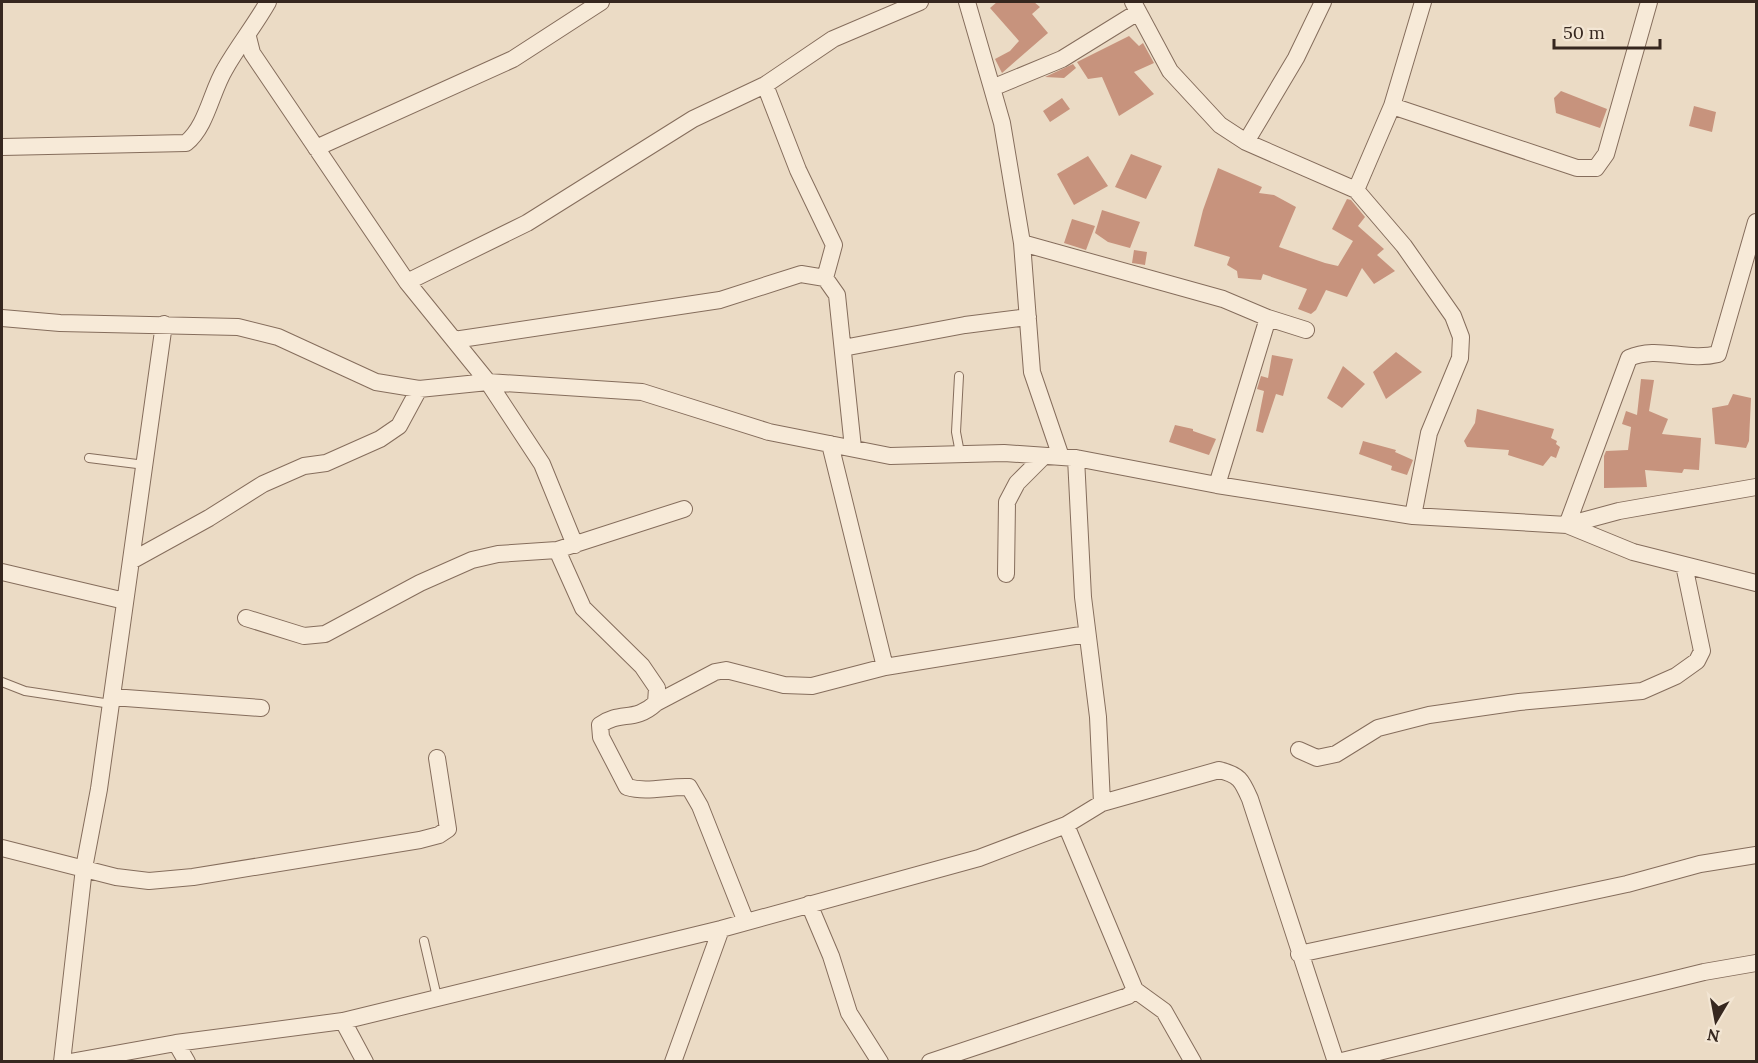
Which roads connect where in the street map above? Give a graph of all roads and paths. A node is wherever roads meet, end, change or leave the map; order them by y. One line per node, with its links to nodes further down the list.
1 (268, 2): 9 (street)
2 (601, 2): 15 (street)
3 (920, 2): 10 (street)
4 (967, 2): 11 (street)
5 (1323, 2): 13 (street)
6 (1423, 2): 12 (street)
7 (1649, 2): 12 (street)
8 (1135, 7): 11 (street); 13 (street)
9 (248, 37): 14 (street); 15 (street)
10 (765, 85): 19 (street); 20 (street)
11 (992, 88): 18 (street)
12 (1392, 106): 16 (street)
13 (1246, 142): 16 (street)
14 (2, 147)
15 (316, 148): 20 (street)
16 (1356, 190): 40 (street)
17 (1756, 222): 41 (street)
18 (1022, 243): 21 (street); 23 (street)
19 (825, 278): 26 (street); 27 (street)
20 (407, 282): 26 (street)
21 (1029, 317): 27 (street); 34 (street)
22 (2, 318): 24 (street)
23 (1268, 318): 25 (street); 37 (street)
24 (164, 324): 30 (street); 36 (street)
25 (1306, 330)
26 (454, 340): 29 (street)
27 (843, 348): 32 (street)
28 (959, 376): 33 (lane)
29 (488, 382): 30 (street); 31 (street); 42 (street)
30 (419, 389): 44 (street)
31 (830, 444): 32 (street); 52 (street)
32 (853, 448): 33 (street)
33 (960, 453): 34 (street)
34 (1061, 457): 37 (street); 47 (street); 51 (street)
35 (90, 458): 36 (lane)
36 (146, 465): 44 (street)
37 (1217, 485): 40 (street)
38 (1756, 486): 41 (street)
39 (684, 510): 42 (street)
40 (1413, 516): 41 (street)
41 (1567, 525): 45 (street)
42 (575, 545): 43 (street)
43 (557, 550): 50 (street); 55 (street)
44 (131, 561): 49 (street)
45 (1684, 565): 48 (street); 57 (street)
46 (2, 572): 49 (street)
47 (1006, 574)
48 (1756, 583)
49 (125, 601): 54 (street)
50 (246, 618)
51 (1087, 634): 52 (street); 59 (street)
52 (885, 667): 55 (street)
53 (2, 682): 54 (lane)
54 (112, 700): 56 (street); 63 (street)
55 (656, 703): 65 (street)
56 (261, 708)
57 (1299, 750)
58 (437, 758): 63 (street)
59 (1102, 803): 60 (street); 68 (street)
60 (1066, 825): 64 (street); 70 (street)
61 (2, 848): 63 (street)
62 (1756, 855): 68 (street)
63 (84, 868): 74 (street)
64 (809, 904): 65 (street); 79 (street)
65 (746, 922): 66 (street)
66 (721, 929): 71 (street); 78 (street)
67 (424, 941): 71 (lane)
68 (1299, 954): 82 (street)
69 (1756, 963): 82 (street)
70 (1135, 990): 80 (street); 81 (street)
71 (437, 997): 72 (street)
72 (343, 1021): 73 (street); 77 (street)
73 (176, 1043): 75 (street); 76 (street)
74 (62, 1062)
75 (70, 1062)
76 (188, 1062)
77 (365, 1062)
78 (673, 1062)
79 (880, 1062)
80 (930, 1062)
81 (1193, 1062)
82 (1337, 1062)

